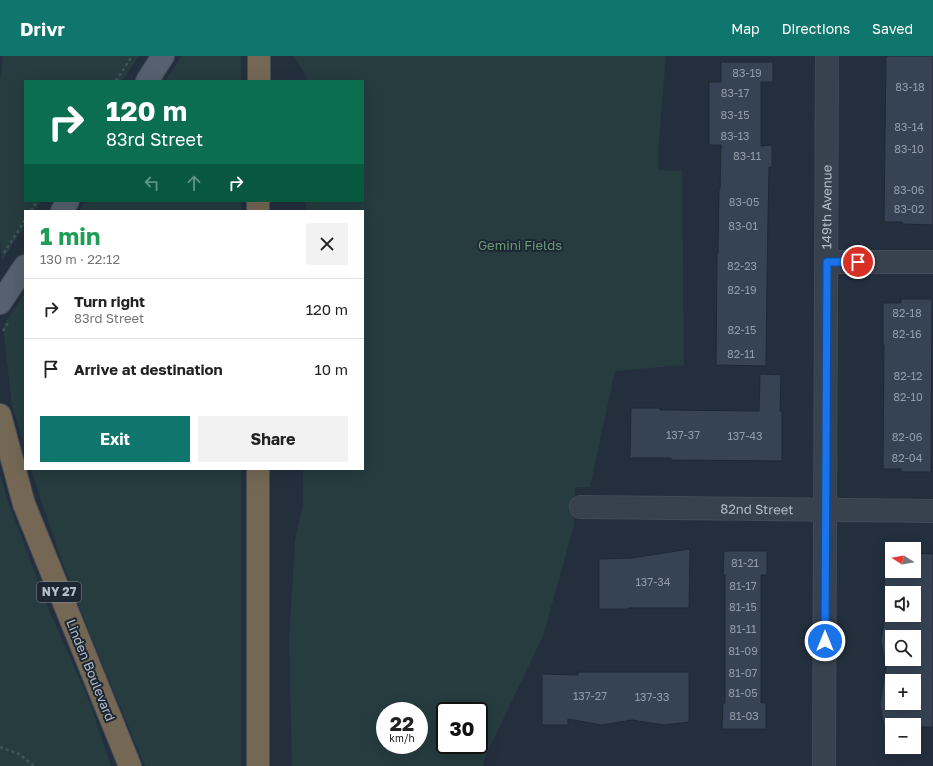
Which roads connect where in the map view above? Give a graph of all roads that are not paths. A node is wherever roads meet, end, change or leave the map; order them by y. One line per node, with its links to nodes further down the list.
1 (163, 56): 4 (main road)
2 (259, 56): 5 (highway)
3 (827, 56): 6 (street, 149th Avenue)
4 (148, 80)
5 (259, 80)
6 (827, 262): 7 (street); 13 (street, 149th Avenue)
7 (933, 262)
8 (24, 267): 9 (main road)
9 (0, 303)
10 (0, 415): 15 (highway, Linden Boulevard / NY 27)
11 (258, 470): 16 (highway)
12 (581, 507): 13 (street, 82nd Street)
13 (825, 510): 14 (street, 82nd Street); 17 (street, 149th Avenue)
14 (933, 511)
15 (130, 766)
16 (258, 766)
17 (824, 766)

